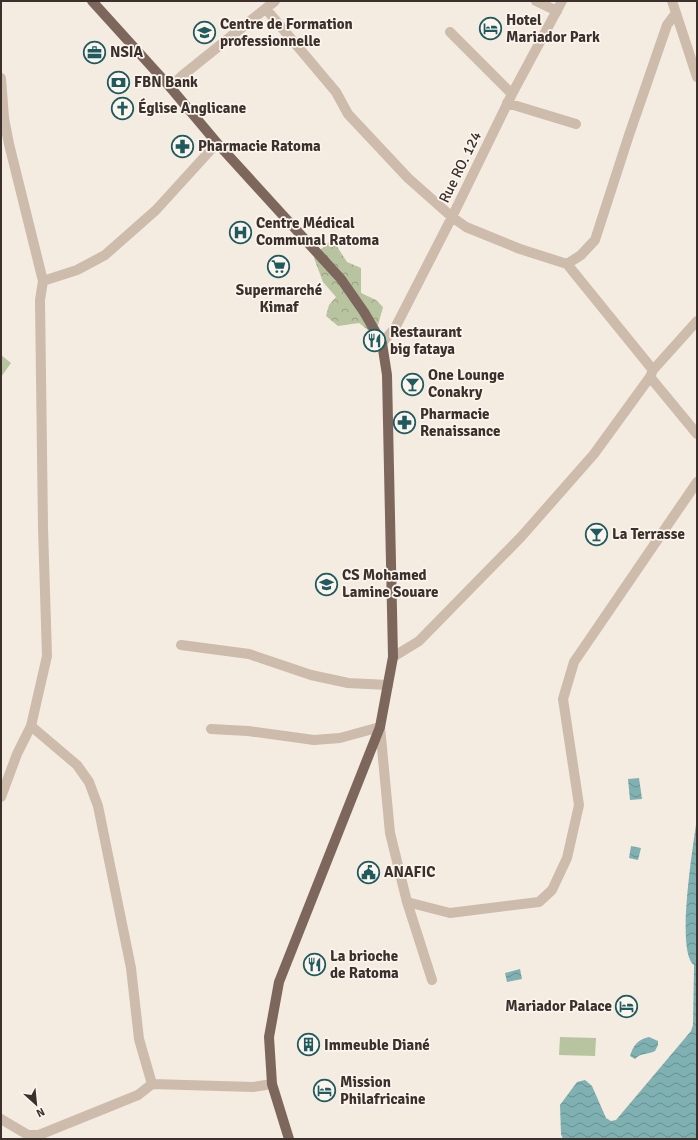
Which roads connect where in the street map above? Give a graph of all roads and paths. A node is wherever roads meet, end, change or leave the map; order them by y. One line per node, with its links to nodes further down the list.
1 (92, 1): 12 (main road)
2 (275, 1): 6 (street)
3 (536, 1): 7 (street)
4 (562, 1): 7 (street, Rue RO. 124)
5 (672, 1): 8 (street)
6 (266, 9): 12 (street); 16 (street)
7 (557, 12): 13 (street, Rue RO. 124)
8 (676, 13): 10 (street); 17 (street)
9 (450, 32): 13 (street)
10 (697, 77)
11 (1, 78): 18 (street)
12 (170, 87): 15 (main road)
13 (510, 99): 14 (street); 16 (street, Rue RO. 124)
14 (576, 124)
15 (218, 143): 18 (street); 20 (main road)
16 (452, 217): 17 (street); 20 (street, Rue RO. 124)
17 (567, 264): 21 (street)
18 (43, 281): 27 (street)
19 (697, 321): 21 (street)
20 (382, 344): 25 (main road)
21 (652, 374): 22 (street); 25 (street)
22 (697, 434)
23 (697, 482): 31 (street)
24 (182, 645): 26 (street)
25 (394, 657): 26 (main road)
26 (388, 685): 28 (main road)
27 (31, 726): 30 (street); 33 (street)
28 (380, 727): 29 (street); 31 (street); 34 (main road)
29 (211, 729)
30 (1, 797)
31 (407, 902): 32 (street)
32 (432, 980)
33 (152, 1084): 34 (street); 35 (street)
34 (272, 1084): 36 (main road)
35 (1, 1119)
36 (289, 1139)

